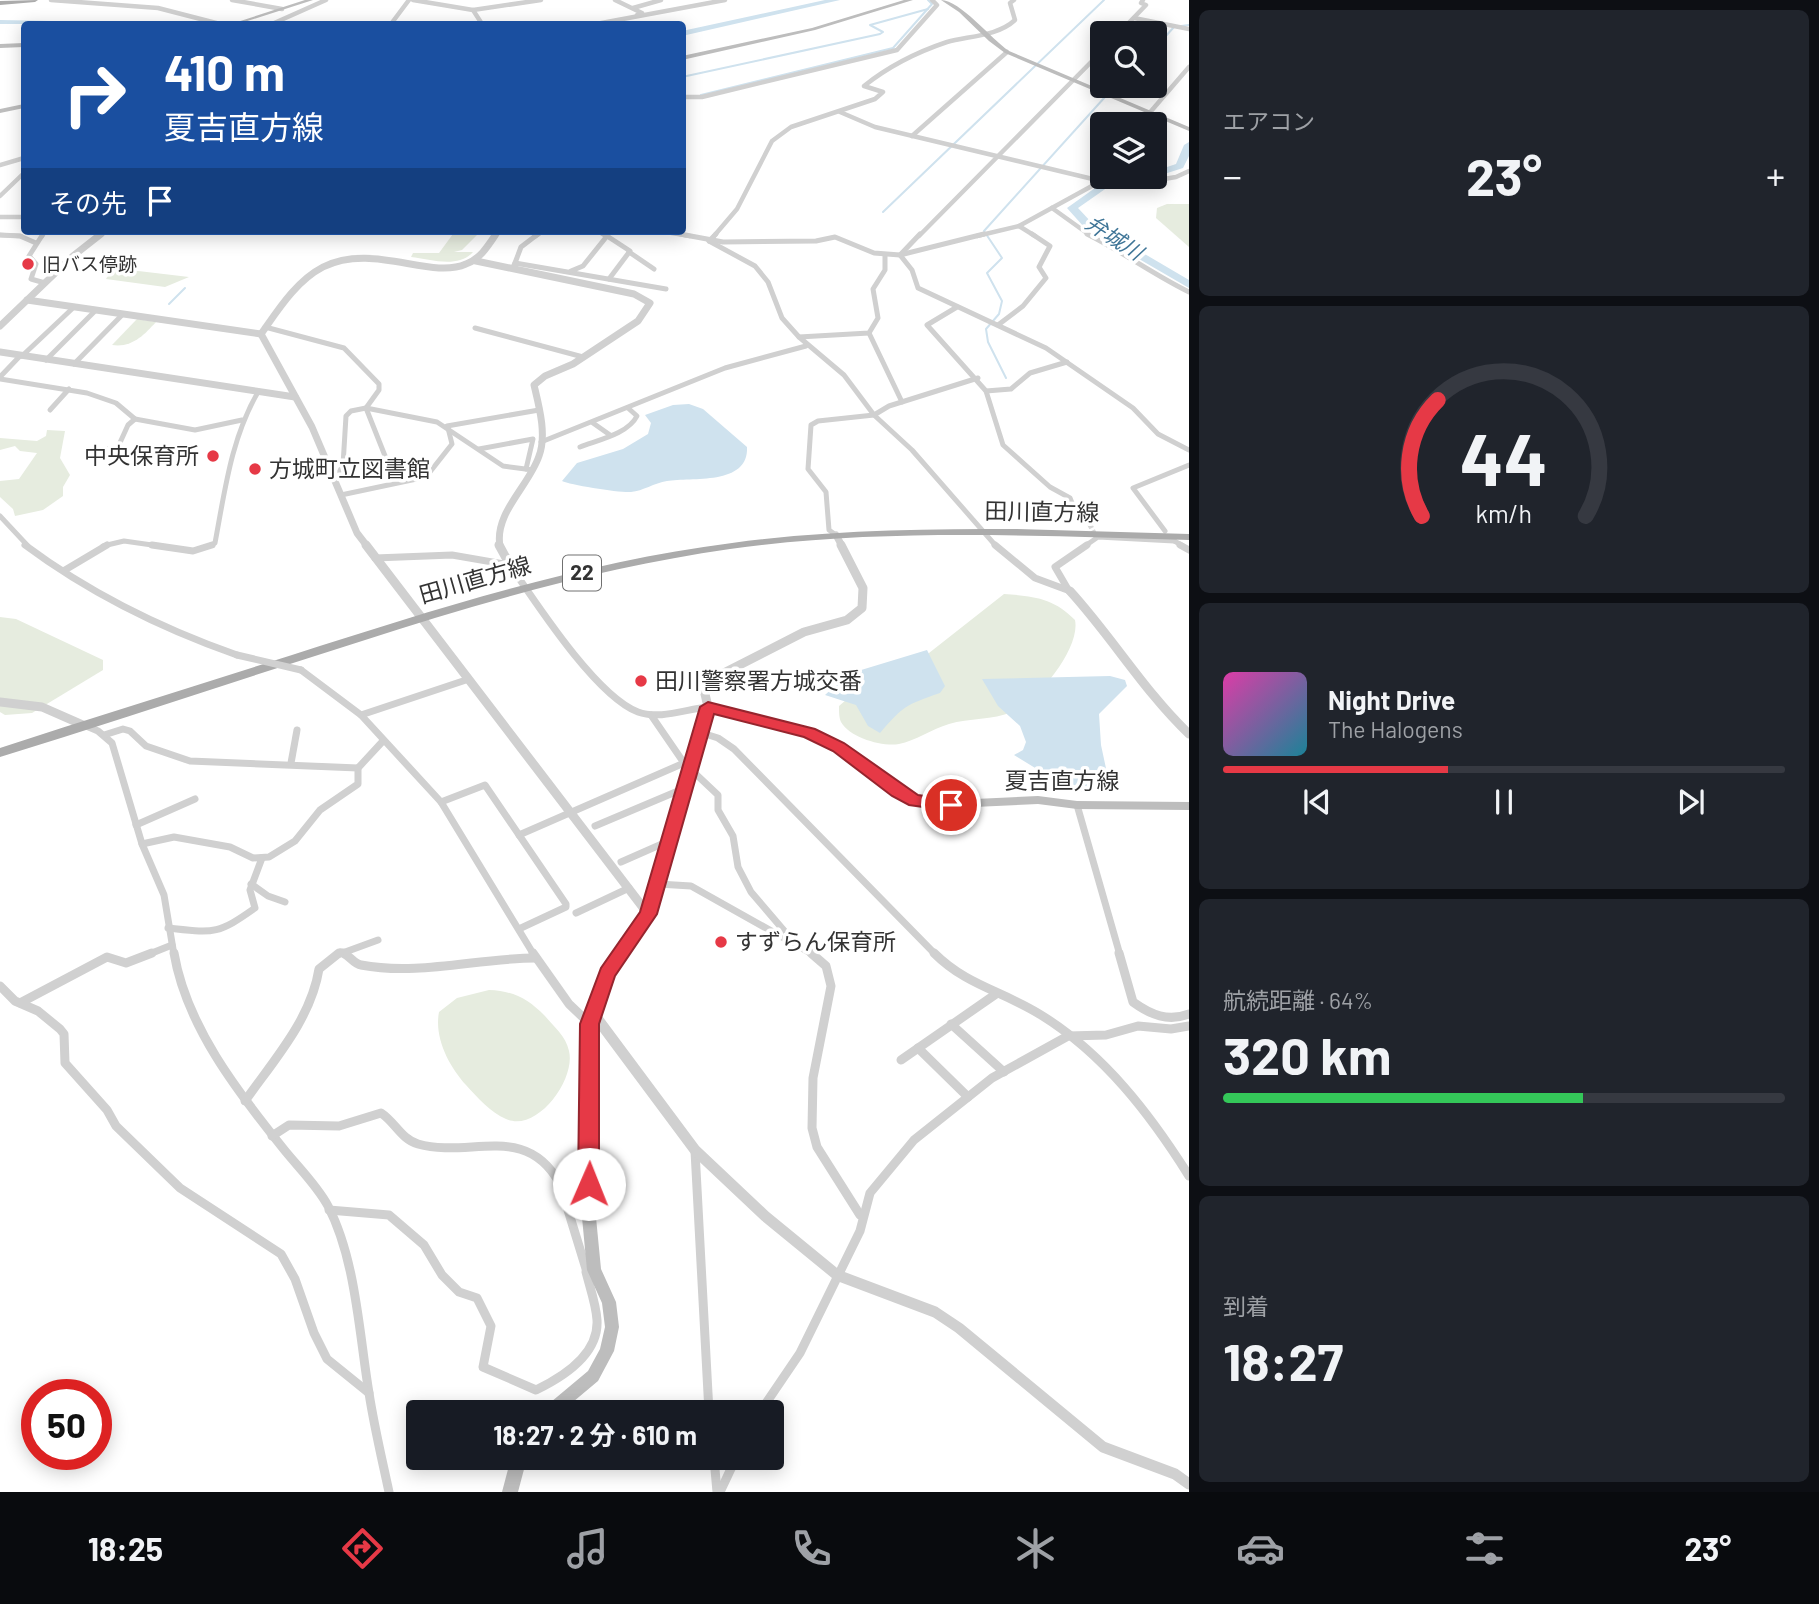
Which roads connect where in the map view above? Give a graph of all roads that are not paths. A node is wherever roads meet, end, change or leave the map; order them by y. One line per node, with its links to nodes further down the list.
1 (29, 0): 2 (main road); 17 (main road)
2 (35, 0)
3 (51, 0): 26 (street)
4 (232, 0): 19 (street)
5 (310, 0): 19 (main road)
6 (326, 0): 25 (street)
7 (411, 0): 21 (street); 28 (street)
8 (541, 0): 21 (street)
9 (615, 0): 20 (street)
10 (661, 0): 18 (street)
11 (725, 0): 23 (street)
12 (910, 0): 38 (main road)
13 (932, 0): 42 (street)
14 (944, 0): 34 (main road)
15 (1014, 0): 34 (street)
16 (1143, 0): 24 (street)
17 (0, 3)
18 (639, 7): 20 (street); 23 (street)
19 (282, 9): 22 (main road)
20 (633, 9): 30 (street)
21 (472, 10): 29 (street)
22 (270, 13): 25 (street); 27 (main road)
23 (650, 15): 31 (street)
24 (1134, 18): 32 (street); 33 (street)
25 (282, 20)
26 (211, 21)
27 (244, 21)
28 (394, 21)
29 (480, 21)
30 (606, 21)
31 (614, 21)
32 (1131, 21)
33 (1189, 29)
34 (984, 35): 37 (main road); 45 (street)
35 (21, 45): 36 (main road)
36 (0, 46)
37 (1007, 52): 41 (main road); 51 (street)
38 (686, 57)
39 (1090, 65): 41 (street)
40 (1189, 67): 47 (street)
41 (1076, 81): 46 (main road); 52 (street)
42 (686, 97)
43 (21, 108): 44 (main road)
44 (0, 111)
45 (840, 112): 51 (street); 72 (street)
46 (1148, 112)
47 (1151, 112)
48 (1167, 120): 50 (main road)
49 (1189, 120): 50 (street)
50 (1187, 128)
51 (912, 136): 52 (street)
52 (996, 155): 58 (street); 76 (street)
53 (21, 159): 54 (street)
54 (0, 165)
55 (1189, 171): 57 (street)
56 (21, 176): 60 (street)
57 (1167, 177)
58 (1090, 178)
59 (1090, 187): 61 (street)
60 (0, 196)
61 (1052, 208): 64 (street); 84 (street)
62 (0, 217): 63 (street)
63 (21, 217)
64 (1019, 226): 76 (street); 90 (street)
65 (0, 235): 73 (street)
66 (42, 235): 73 (street)
67 (101, 235): 82 (street)
68 (496, 235): 77 (street)
69 (538, 235): 78 (street)
70 (680, 235): 72 (street)
71 (607, 236): 74 (street); 80 (street)
72 (709, 241): 75 (street); 95 (street)
73 (36, 243): 82 (street)
74 (629, 252): 79 (street); 81 (street)
75 (885, 255): 76 (street); 94 (street)
76 (900, 255): 87 (street)
77 (476, 261): 78 (street); 93 (street)
78 (514, 265): 80 (street); 99 (street)
79 (654, 269)
80 (568, 272): 81 (street)
81 (609, 279): 83 (street)
82 (45, 283): 85 (street)
83 (666, 289)
84 (1189, 292)
85 (27, 300): 86 (street); 91 (street)
86 (74, 307): 88 (street); 98 (street)
87 (957, 307): 90 (street); 104 (street)
88 (96, 310): 89 (street); 100 (street)
89 (124, 314): 93 (street); 102 (street)
90 (998, 325): 101 (street)
91 (0, 326)
92 (475, 328): 99 (street)
93 (263, 331): 108 (street); 110 (street)
94 (869, 332): 95 (street); 109 (street)
95 (799, 337): 96 (street)
96 (806, 345): 111 (street); 114 (street)
97 (0, 352): 98 (street)
98 (21, 356): 100 (street); 103 (street)
99 (583, 358): 113 (street)
100 (46, 360): 102 (street)
101 (1068, 362): 106 (street); 124 (street)
102 (74, 364): 107 (street)
103 (0, 378): 105 (street)
104 (978, 378): 106 (street); 109 (street)
105 (69, 389): 112 (street); 115 (street)
106 (986, 391): 131 (street)
107 (258, 392): 108 (street); 116 (street)
108 (295, 397): 127 (street)
109 (902, 402): 114 (street)
110 (366, 408): 118 (street); 127 (street); 128 (street)
111 (628, 408): 117 (street); 119 (street)
112 (50, 410)
113 (539, 410): 118 (street); 120 (street)
114 (874, 415): 132 (street); 133 (street)
115 (135, 419): 116 (street); 123 (street)
116 (242, 420): 140 (street)
117 (593, 424): 119 (street); 120 (street)
118 (447, 426): 122 (street); 128 (street)
119 (610, 435): 121 (street)
120 (541, 442): 126 (street)
121 (580, 447)
122 (479, 449): 126 (street); 126 (street)
123 (100, 450)
124 (1189, 450)
125 (1189, 465): 136 (street)
126 (529, 470): 139 (street)
127 (336, 478): 129 (street)
128 (409, 480): 129 (street)
129 (341, 495): 138 (street)
130 (0, 516): 140 (street)
131 (1086, 517)
132 (980, 528): 133 (main road, 田川直方線 / 22); 135 (main road, 田川直方線 / 22); 136 (main road, 田川直方線 / 22); 142 (street)
133 (833, 533): 141 (main road, 田川直方線 / 22); 146 (street)
134 (1189, 534): 136 (main road, 田川直方線 / 22)
135 (1096, 535): 136 (main road, 田川直方線 / 22); 142 (street)
136 (1169, 536): 137 (street)
137 (1189, 550)
138 (375, 558): 139 (street); 143 (street)
139 (510, 565): 141 (street)
140 (65, 570): 147 (street, bridge)
141 (522, 583): 143 (main road, 田川直方線 / 22); 148 (street)
142 (1070, 592): 152 (street)
143 (419, 615): 144 (street); 149 (main road, 田川直方線 / 22)
144 (469, 679): 147 (street); 165 (street)
145 (0, 702): 149 (street)
146 (708, 707): 148 (street); 151 (main road); 163 (main road, 夏吉直方線)
147 (361, 715): 154 (street)
148 (651, 715): 158 (street)
149 (78, 723): 153 (street); 155 (main road, 田川直方線 / 22); 156 (main road, 田川直方線 / 22)
150 (297, 730): 157 (street)
151 (702, 733): 158 (main road); 187 (street)
152 (1189, 734)
153 (104, 735): 157 (street); 166 (street)
154 (383, 741): 159 (street); 162 (street)
155 (0, 746)
156 (0, 753)
157 (290, 763): 159 (street)
158 (688, 765): 160 (main road); 165 (street); 183 (street)
159 (358, 768): 171 (street)
160 (685, 788): 167 (street); 169 (main road)
161 (195, 799): 166 (street)
162 (441, 802): 168 (street); 180 (street)
163 (1076, 805): 164 (main road, 夏吉直方線); 189 (street)
164 (1189, 806)
165 (572, 812): 168 (street); 175 (street)
166 (136, 825): 170 (street)
167 (595, 827)
168 (519, 835): 180 (street)
169 (671, 840): 172 (street); 174 (main road)
170 (142, 844): 171 (street); 179 (street)
171 (262, 858): 173 (street)
172 (621, 862)
173 (251, 884): 176 (street); 179 (street)
174 (658, 884): 178 (main road); 183 (street)
175 (629, 888): 177 (street); 178 (street)
176 (285, 902)
177 (576, 913)
178 (648, 914): 190 (main road)
179 (167, 928): 182 (street)
180 (521, 929): 185 (street)
181 (378, 940): 184 (street)
182 (172, 946): 188 (street); 198 (street)
183 (797, 946): 203 (street)
184 (340, 952): 185 (street); 198 (street)
185 (536, 958): 190 (street)
186 (0, 986): 188 (street)
187 (996, 994): 191 (street); 193 (street)
188 (20, 1003): 206 (street)
189 (1189, 1014)
190 (591, 1018): 200 (street); 204 (main road)
191 (951, 1024): 194 (street); 196 (street)
192 (1189, 1026): 193 (street)
193 (1069, 1036): 196 (street); 201 (street)
194 (918, 1048): 195 (street); 197 (street)
195 (901, 1060)
196 (1004, 1072): 197 (street)
197 (968, 1097): 203 (street)
198 (245, 1101): 199 (street)
199 (272, 1136): 202 (street); 204 (street)
200 (695, 1150): 205 (street); 208 (street)
201 (1189, 1176)
202 (329, 1210): 204 (street); 206 (street)
203 (860, 1215): 205 (street)
204 (590, 1271): 207 (main road)
205 (837, 1275): 209 (street); 213 (street)
206 (369, 1393): 214 (street)
207 (564, 1400)
208 (708, 1400)
209 (768, 1400)
210 (516, 1470): 215 (main road)
211 (715, 1470): 216 (street)
212 (730, 1470): 216 (street)
213 (1189, 1484)
214 (389, 1492)
215 (510, 1492)
216 (719, 1492)

